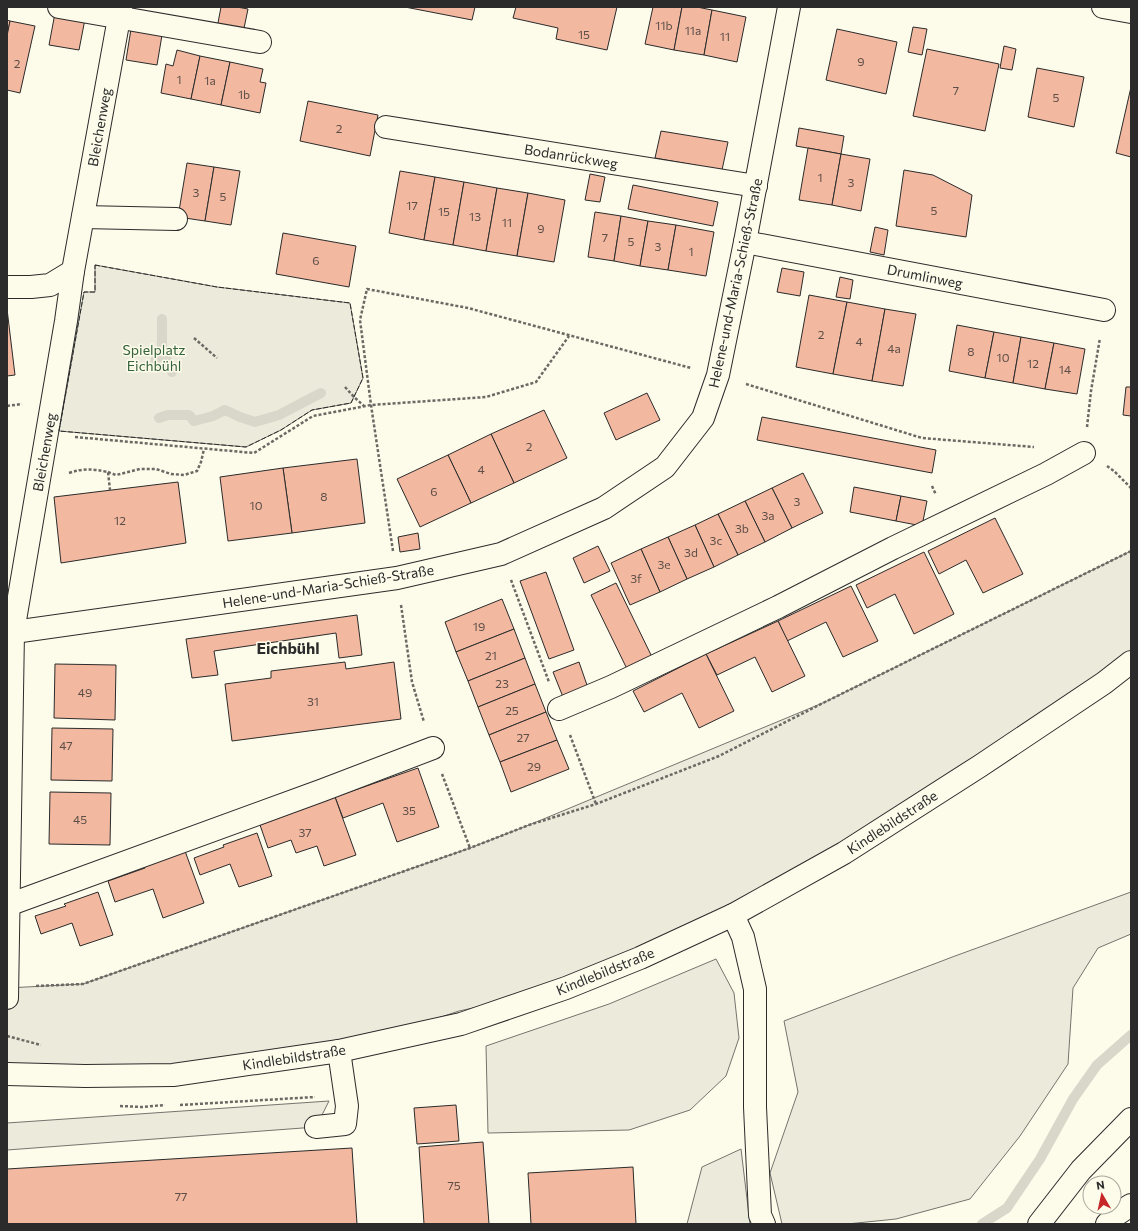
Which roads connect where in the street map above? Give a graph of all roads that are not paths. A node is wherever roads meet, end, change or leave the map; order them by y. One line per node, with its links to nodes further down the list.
1 (59, 7): 4 (street)
2 (789, 7): 8 (street, Helene-und-Maria-Schieß-Straße)
3 (1103, 7): 5 (street)
4 (120, 12): 6 (street); 9 (street, Bleichenweg)
5 (1131, 12)
6 (260, 42)
7 (386, 127): 8 (street, Bodanrückweg)
8 (756, 186): 11 (street, Helene-und-Maria-Schieß-Straße)
9 (83, 216): 10 (street); 12 (street, Bleichenweg)
10 (176, 219)
11 (745, 242): 14 (street, Drumlinweg); 16 (street, Helene-und-Maria-Schieß-Straße)
12 (73, 271): 13 (street); 16 (street, Bleichenweg)
13 (7, 287)
14 (1104, 310)
15 (1084, 453): 18 (street)
16 (10, 633): 20 (street, Bleichenweg)
17 (1131, 662): 21 (street, Kindlebildstraße)
18 (559, 709)
19 (433, 748): 20 (street)
20 (8, 905): 22 (street, Bleichenweg)
21 (733, 915): 24 (street, Kindlebildstraße); 28 (street)
22 (7, 988): 23 (street, Bleichenweg)
23 (7, 998)
24 (339, 1051): 25 (street, Kindlebildstraße); 27 (street)
25 (7, 1074)
26 (1131, 1119): 29 (street)
27 (316, 1127)
28 (764, 1224)
29 (1039, 1224)

